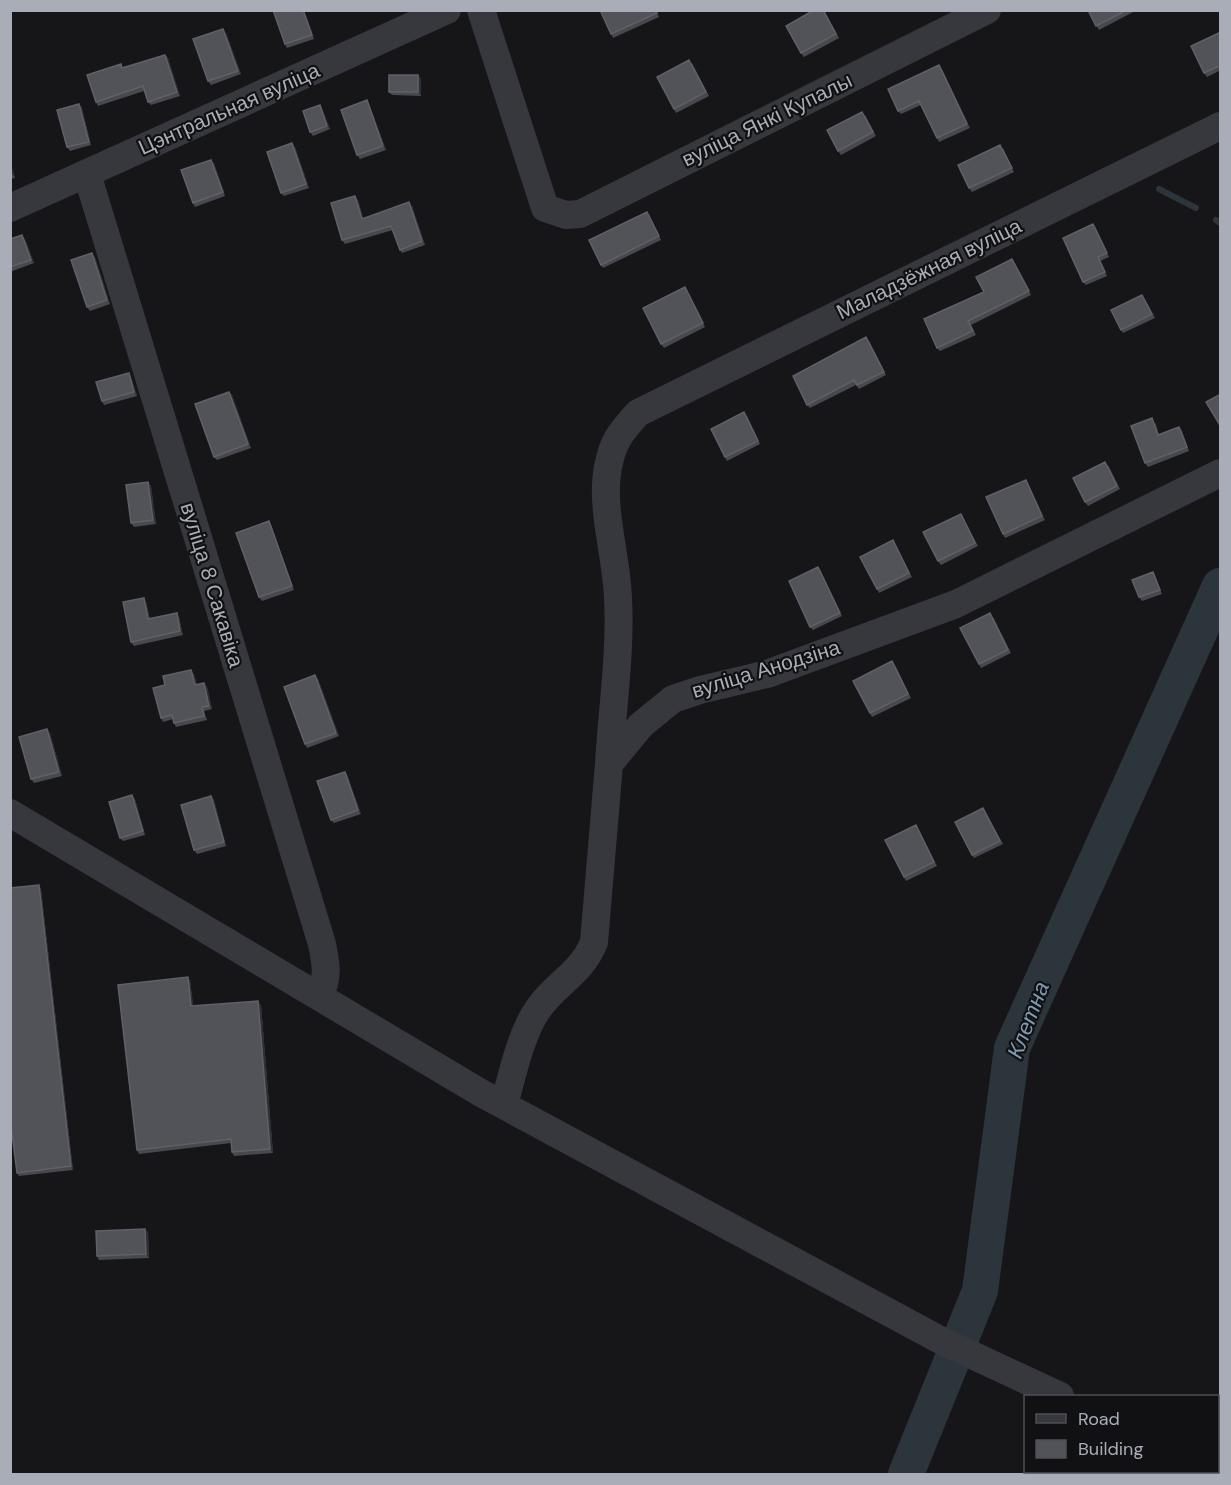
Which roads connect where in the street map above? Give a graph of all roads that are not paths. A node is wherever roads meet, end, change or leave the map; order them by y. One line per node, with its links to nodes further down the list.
1 (447, 10): 5 (street, Цэнтральная вуліца)
2 (481, 10): 3 (street, вуліца Янкі Купалы)
3 (987, 10)
4 (1221, 126): 8 (street, Маладзёжная вуліца)
5 (87, 174): 6 (street, Цэнтральная вуліца); 10 (street, вуліца 8 Сакавіка)
6 (10, 208)
7 (1221, 473): 8 (street, вуліца Анодзіна)
8 (609, 764): 11 (street)
9 (10, 813): 10 (street)
10 (319, 996): 11 (street)
11 (504, 1105): 12 (street)
12 (1058, 1395)

